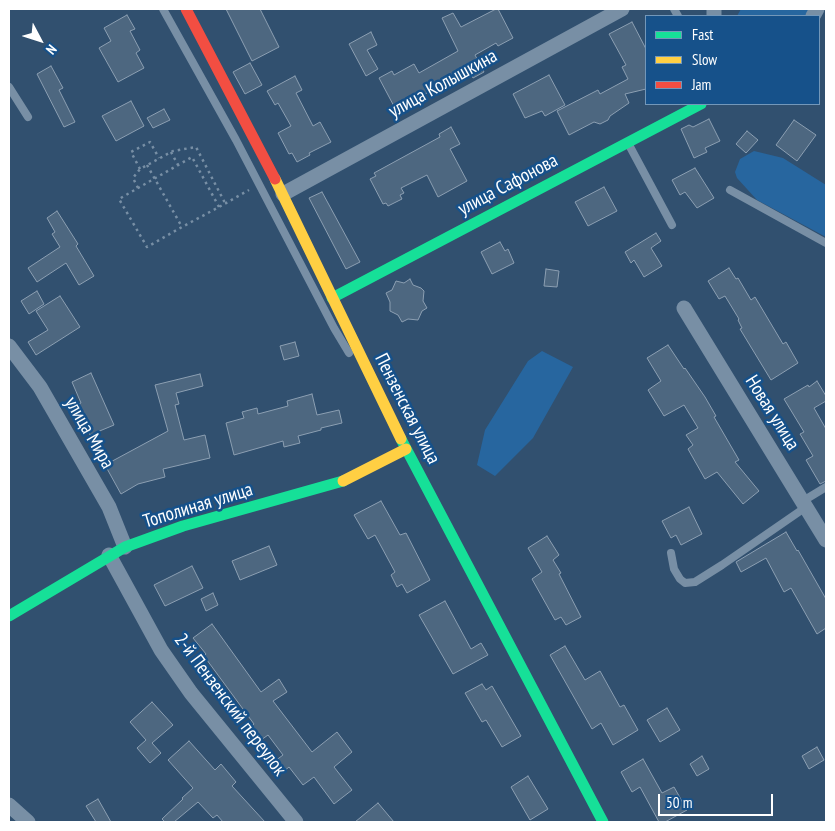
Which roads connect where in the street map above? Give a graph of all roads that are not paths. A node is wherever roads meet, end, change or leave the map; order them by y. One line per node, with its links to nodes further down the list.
1 (163, 9): 15 (lane)
2 (622, 9): 9 (street, улица Колышкина)
3 (189, 10): 9 (street, Пензенская улица)
4 (9, 87): 6 (lane)
5 (699, 105): 7 (street, улица Сафонова)
6 (28, 117)
7 (627, 142): 10 (lane); 12 (street, улица Сафонова)
8 (730, 190): 11 (lane)
9 (283, 194): 12 (street, Пензенская улица)
10 (672, 225)
11 (826, 243)
12 (332, 298): 15 (street, Пензенская улица)
13 (684, 308): 17 (street, Новая улица)
14 (9, 346): 19 (street, улица Мира)
15 (406, 449): 19 (street, Тополиная улица); 26 (street, Пензенская улица)
16 (826, 487): 17 (lane)
17 (804, 504): 18 (street, Новая улица); 20 (lane)
18 (826, 540)
19 (124, 547): 21 (street, Тополиная улица)
20 (671, 553)
21 (109, 555): 22 (street, Тополиная улица); 25 (street, 2-й Пензенский переулок)
22 (9, 616)
23 (9, 805): 24 (street)
24 (28, 822)
25 (296, 822)
26 (603, 822)

